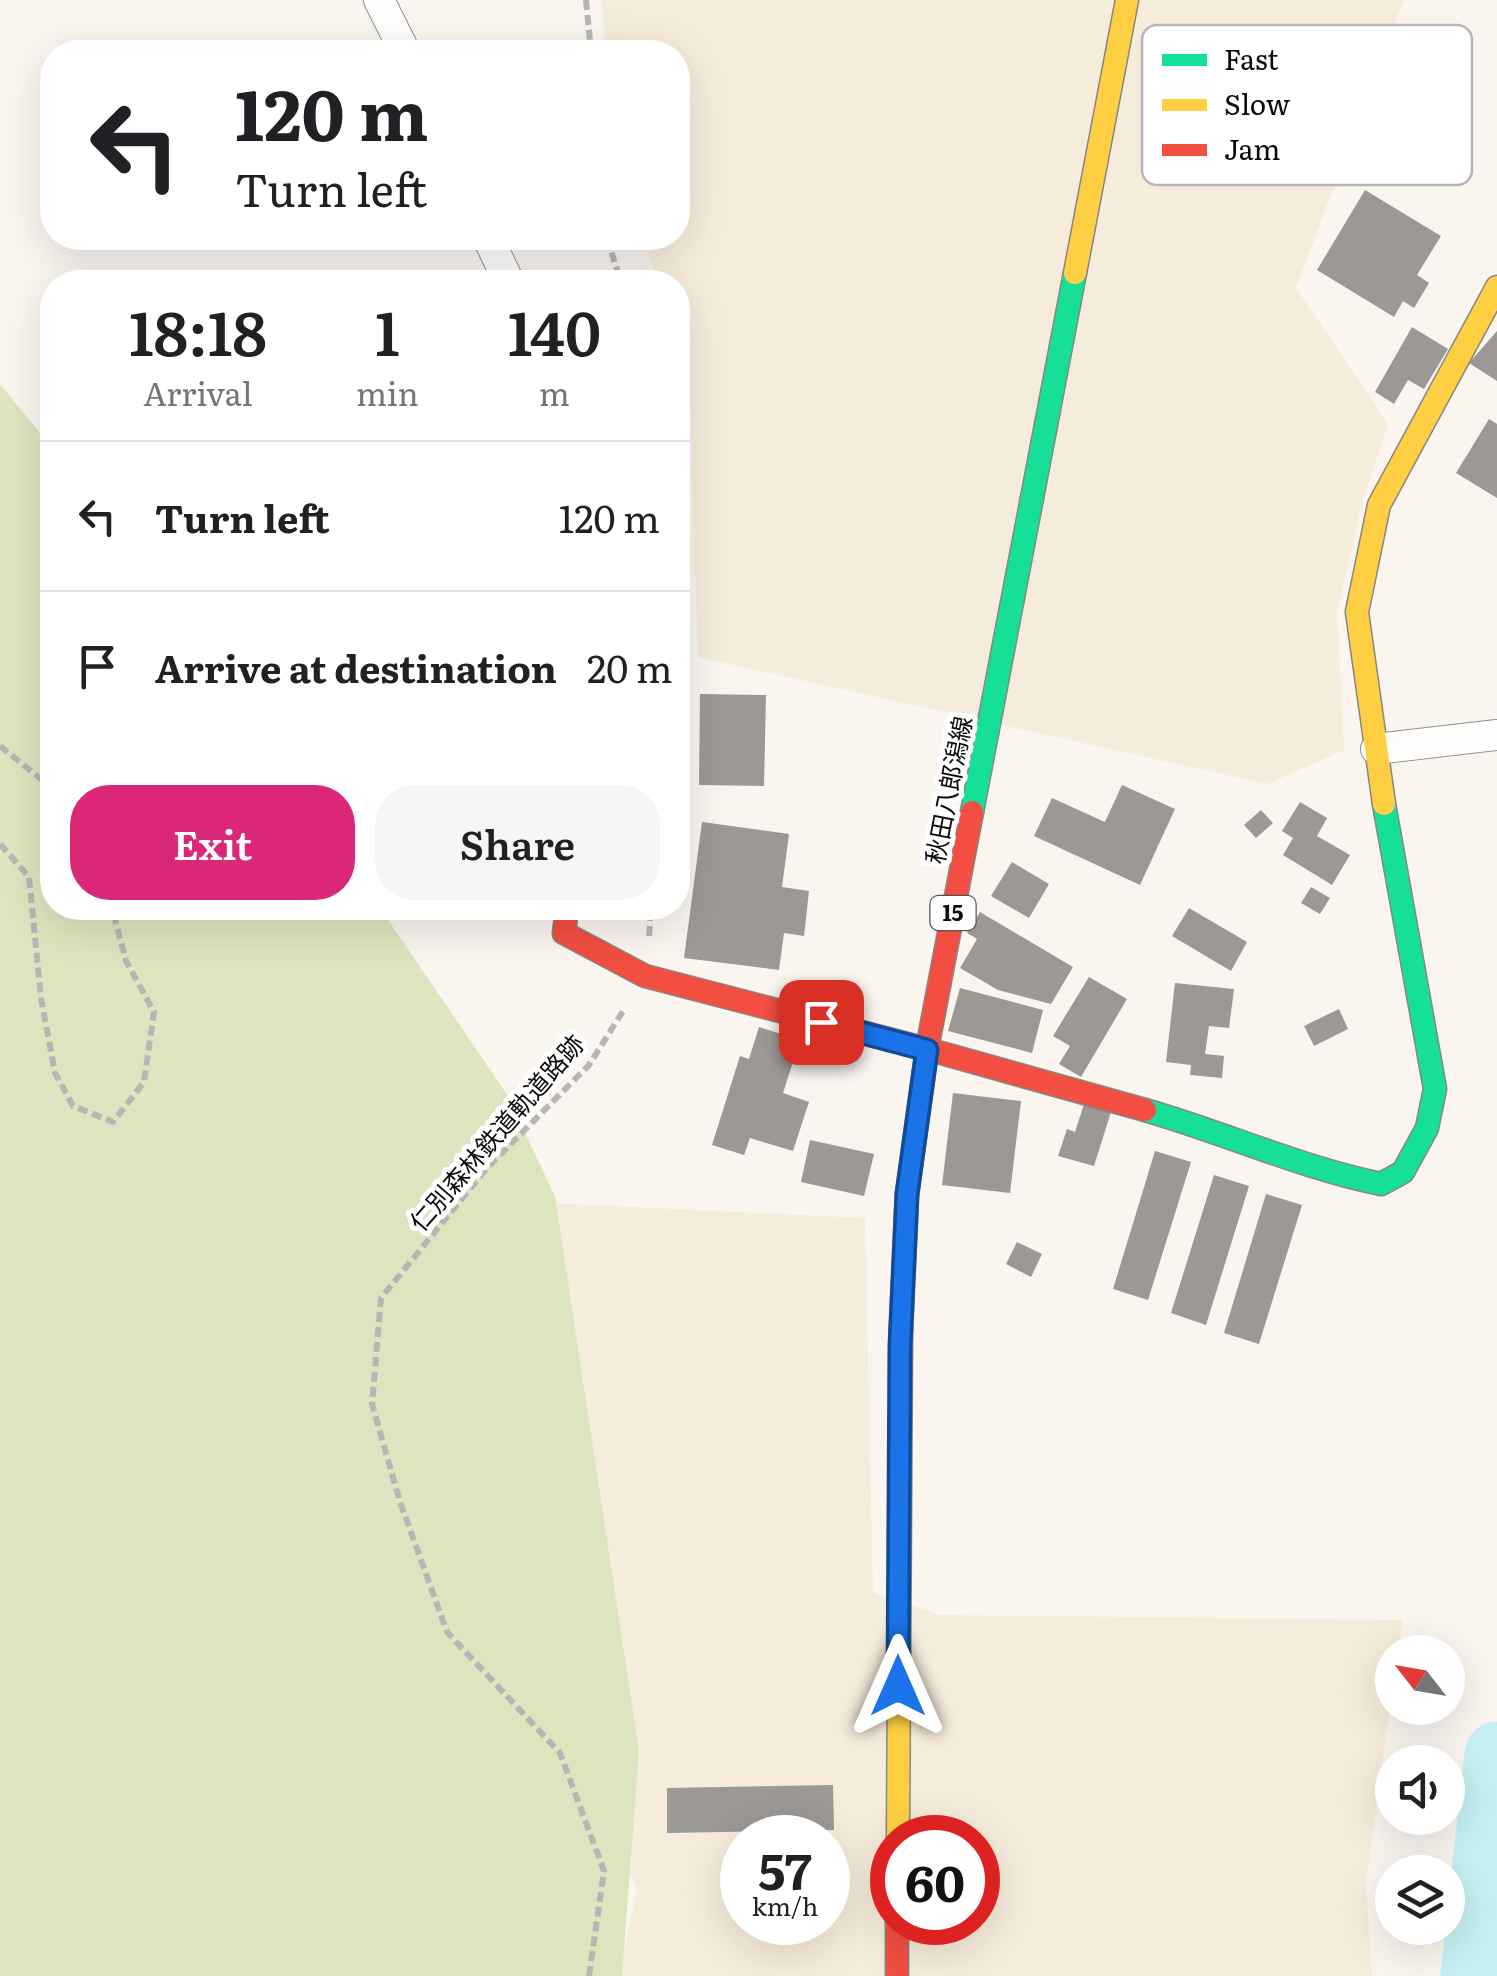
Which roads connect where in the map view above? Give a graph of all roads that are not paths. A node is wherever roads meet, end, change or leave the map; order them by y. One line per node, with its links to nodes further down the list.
1 (378, 0): 3 (street)
2 (1127, 0): 8 (main road, 秋田八郎潟線 / 15)
3 (399, 40)
4 (1497, 287): 6 (main road)
5 (1497, 735): 6 (street)
6 (1376, 749): 8 (main road)
7 (566, 920): 8 (main road)
8 (927, 1050): 9 (main road, 秋田八郎潟線 / 15)
9 (898, 1815)
10 (897, 1945): 11 (main road)
11 (897, 1976)

